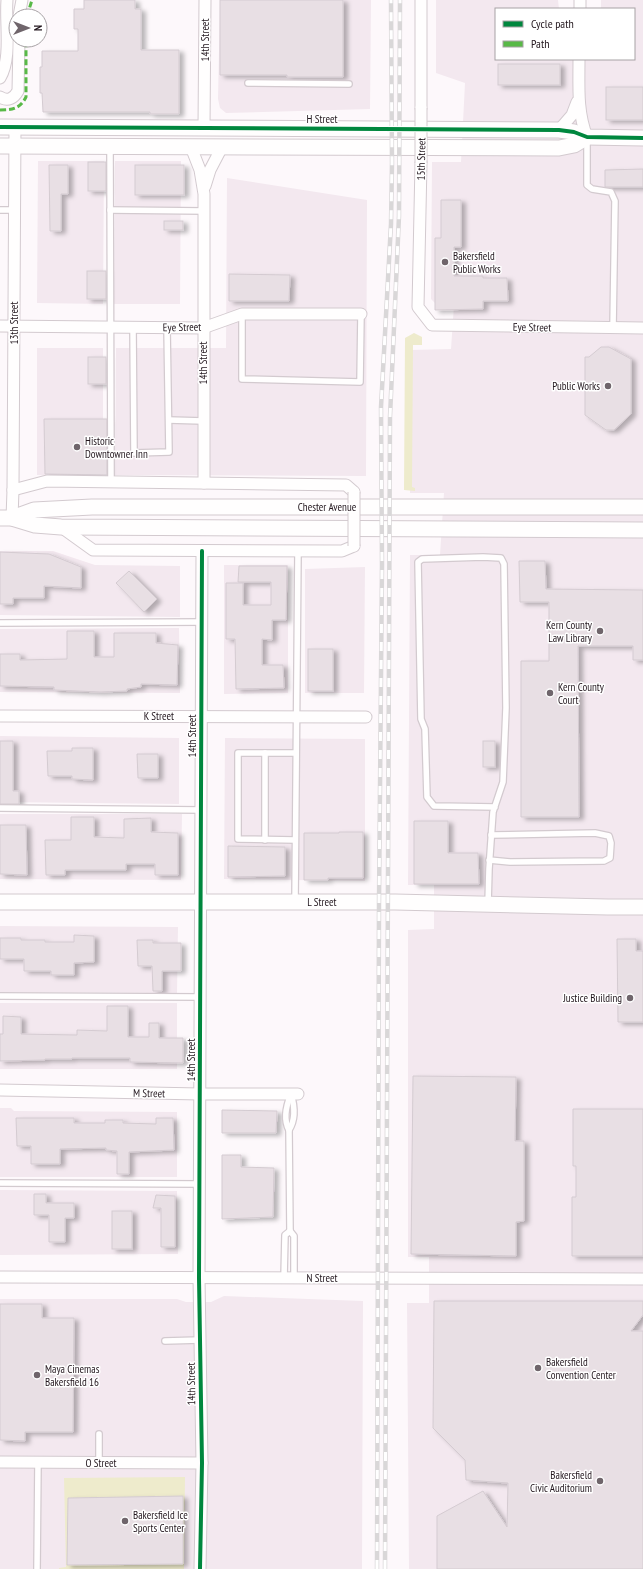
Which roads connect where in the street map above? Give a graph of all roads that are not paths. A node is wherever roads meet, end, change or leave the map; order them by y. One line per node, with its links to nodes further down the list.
1 (7, 0): 6 (street)
2 (205, 0): 12 (street, 14th Street)
3 (421, 0): 27 (street, 15th Street, bridge)
4 (19, 48): 10 (street)
5 (579, 60): 9 (street)
6 (0, 78)
7 (248, 83): 8 (lane)
8 (349, 84)
9 (579, 94): 13 (street); 14 (street)
10 (0, 97)
11 (7, 127): 12 (street, H Street); 16 (street, 13th Street)
12 (204, 128): 13 (street, H Street); 17 (street)
13 (559, 130): 14 (street, H Street)
14 (587, 137): 15 (street, H Street); 19 (street, H Street); 34 (lane)
15 (643, 138)
16 (7, 146): 17 (street, H Street); 22 (street, 13th Street)
17 (113, 147): 18 (street, H Street); 23 (lane)
18 (191, 147): 19 (street, H Street); 20 (street, 14th Street)
19 (222, 147): 20 (street, 14th Street)
20 (204, 194): 24 (street, 14th Street)
21 (0, 210): 22 (lane)
22 (15, 210): 29 (street, 13th Street)
23 (110, 210): 24 (lane); 30 (lane)
24 (204, 211): 33 (street, 14th Street)
25 (242, 314): 26 (street, Eye Street); 26 (lane); 33 (street, Eye Street)
26 (361, 314)
27 (425, 316): 34 (street, Eye Street)
28 (0, 326): 29 (street, Eye Street)
29 (14, 326): 30 (street, Eye Street); 40 (street, 13th Street)
30 (111, 327): 31 (street, Eye Street); 38 (lane)
31 (133, 327): 32 (street, Eye Street); 36 (lane)
32 (167, 328): 33 (street, Eye Street); 36 (lane)
33 (203, 328): 37 (street, 14th Street)
34 (613, 328): 35 (street, Eye Street)
35 (643, 328)
36 (168, 420): 37 (lane)
37 (203, 421): 39 (street, 14th Street)
38 (111, 482): 39 (street); 40 (street)
39 (204, 483): 46 (street, bridge)
40 (13, 490): 42 (street, 13th Street)
41 (643, 507): 42 (street, Chester Avenue)
42 (6, 518): 43 (street, Chester Avenue)
43 (61, 527): 44 (street, Chester Avenue); 45 (street)
44 (643, 530)
45 (202, 551): 46 (street); 47 (street, 14th Street)
46 (298, 551): 51 (lane)
47 (202, 622): 48 (lane); 50 (street, 14th Street)
48 (0, 623)
49 (0, 716): 50 (street, K Street)
50 (201, 716): 51 (street, K Street); 57 (street, 14th Street)
51 (296, 717): 52 (street, K Street); 54 (lane)
52 (366, 717)
53 (265, 753): 54 (lane); 59 (lane); 59 (lane)
54 (295, 753): 60 (lane)
55 (495, 807): 55 (lane); 58 (lane)
56 (0, 808): 57 (lane)
57 (201, 810): 63 (street, 14th Street)
58 (491, 835): 61 (lane); 61 (lane)
59 (266, 840): 60 (lane)
60 (295, 840): 64 (lane)
61 (490, 860): 65 (lane)
62 (0, 902): 63 (street, L Street)
63 (200, 902): 64 (street, L Street); 68 (street, 14th Street)
64 (295, 902): 65 (street, L Street)
65 (488, 904): 66 (street, L Street)
66 (643, 906)
67 (0, 996): 68 (lane)
68 (200, 997): 70 (street, 14th Street)
69 (0, 1090): 70 (street, M Street)
70 (200, 1094): 71 (street, M Street); 73 (street, 14th Street)
71 (294, 1094): 74 (lane)
72 (0, 1183): 73 (lane)
73 (199, 1184): 76 (street, 14th Street)
74 (290, 1231): 77 (lane); 77 (lane)
75 (0, 1277): 76 (street, N Street)
76 (199, 1278): 77 (street, N Street); 79 (street, 14th Street)
77 (289, 1278): 78 (street, N Street)
78 (643, 1279)
79 (200, 1340): 80 (lane); 85 (street, 14th Street)
80 (165, 1341)
81 (99, 1434): 84 (lane)
82 (0, 1462): 83 (street, O Street)
83 (38, 1462): 84 (street, O Street); 86 (lane)
84 (98, 1463): 85 (street, O Street)
85 (202, 1463): 87 (street, 14th Street)
86 (37, 1569)
87 (200, 1569)

